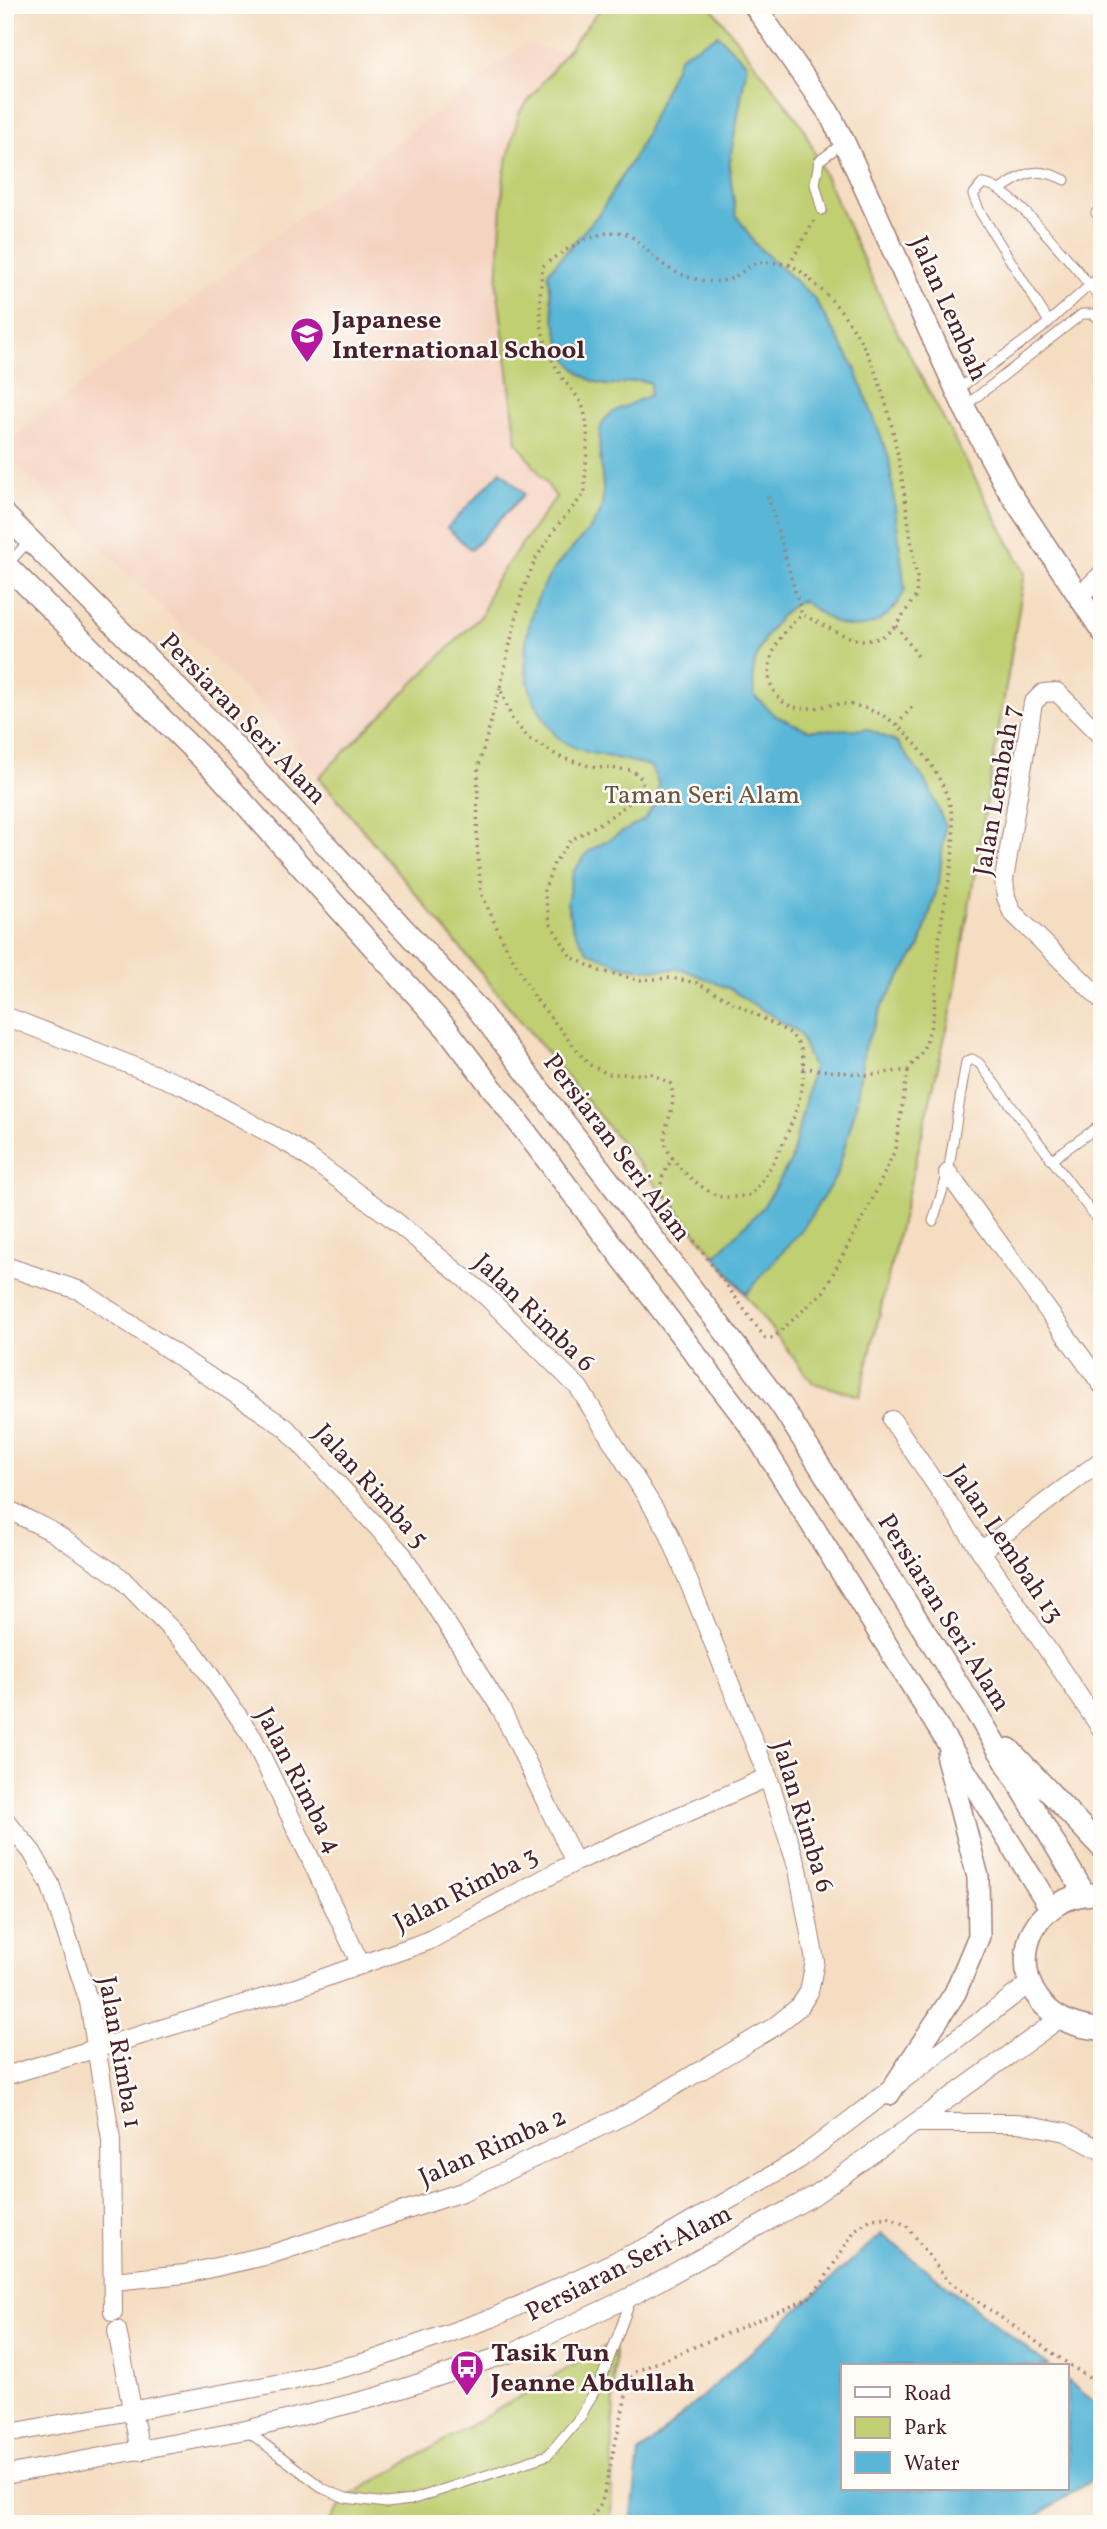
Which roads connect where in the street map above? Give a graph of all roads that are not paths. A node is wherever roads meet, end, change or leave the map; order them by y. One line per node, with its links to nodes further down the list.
1 (754, 5): 2 (street, Jalan Lembah)
2 (844, 142): 5 (lane); 13 (street, Jalan Lembah)
3 (1065, 180): 4 (lane)
4 (1001, 189): 9 (lane); 11 (lane)
5 (822, 210)
6 (1096, 213): 7 (lane)
7 (1102, 222)
8 (1102, 275): 9 (lane)
9 (1091, 287): 10 (lane); 11 (lane)
10 (1102, 300)
11 (1049, 322): 13 (lane)
12 (1102, 324): 13 (lane)
13 (960, 399): 18 (street, Jalan Lembah)
14 (5, 515): 15 (street, Persiaran Seri Alam)
15 (31, 538): 16 (lane); 34 (street, Persiaran Seri Alam)
16 (6, 565): 36 (street)
17 (1102, 574): 18 (street)
18 (1078, 597): 19 (street, Jalan Lembah)
19 (1102, 631)
20 (1102, 737): 21 (street, Jalan Lembah 7)
21 (1102, 1000)
22 (5, 1016): 37 (street, Jalan Rimba 6)
23 (1102, 1124): 24 (lane)
24 (1051, 1160): 25 (lane); 27 (lane)
25 (948, 1173): 26 (lane); 29 (street)
26 (933, 1222)
27 (1102, 1226)
28 (5, 1266): 40 (street, Jalan Rimba 5)
29 (1102, 1385)
30 (892, 1420): 33 (street, Jalan Lembah 13)
31 (1102, 1461): 33 (street)
32 (5, 1508): 44 (street, Jalan Rimba 4)
33 (981, 1551): 35 (street, Jalan Lembah 13)
34 (979, 1717): 39 (street); 41 (street, Persiaran Seri Alam)
35 (1102, 1730)
36 (943, 1739): 42 (street); 50 (street)
37 (768, 1777): 40 (street, Jalan Rimba 3); 43 (street, Jalan Rimba 6)
38 (5, 1820): 48 (street, Jalan Rimba 1)
39 (1102, 1848)
40 (575, 1862): 44 (street, Jalan Rimba 3)
41 (1093, 1894): 42 (street)
42 (1051, 1909): 45 (street)
43 (813, 1943): 53 (street, Jalan Rimba 2)
44 (361, 1965): 48 (street, Jalan Rimba 3)
45 (1030, 1983): 46 (street); 50 (street, Persiaran Seri Alam)
46 (1059, 2019): 47 (street); 51 (street, Persiaran Seri Alam)
47 (1102, 2029)
48 (96, 2047): 49 (street, Jalan Rimba 3); 53 (street, Jalan Rimba 1)
49 (5, 2076)
50 (889, 2094): 57 (street, Persiaran Seri Alam)
51 (915, 2123): 52 (street); 54 (street, Persiaran Seri Alam)
52 (1102, 2151)
53 (113, 2281): 55 (street, Jalan Rimba 1)
54 (632, 2296): 58 (street, Persiaran Seri Alam); 58 (lane)
55 (113, 2312)
56 (117, 2330): 57 (street)
57 (134, 2411): 59 (street, Persiaran Seri Alam); 60 (street)
58 (246, 2430): 60 (street, Persiaran Seri Alam)
59 (5, 2434)
60 (140, 2451): 61 (street, Persiaran Seri Alam)
61 (5, 2475)

